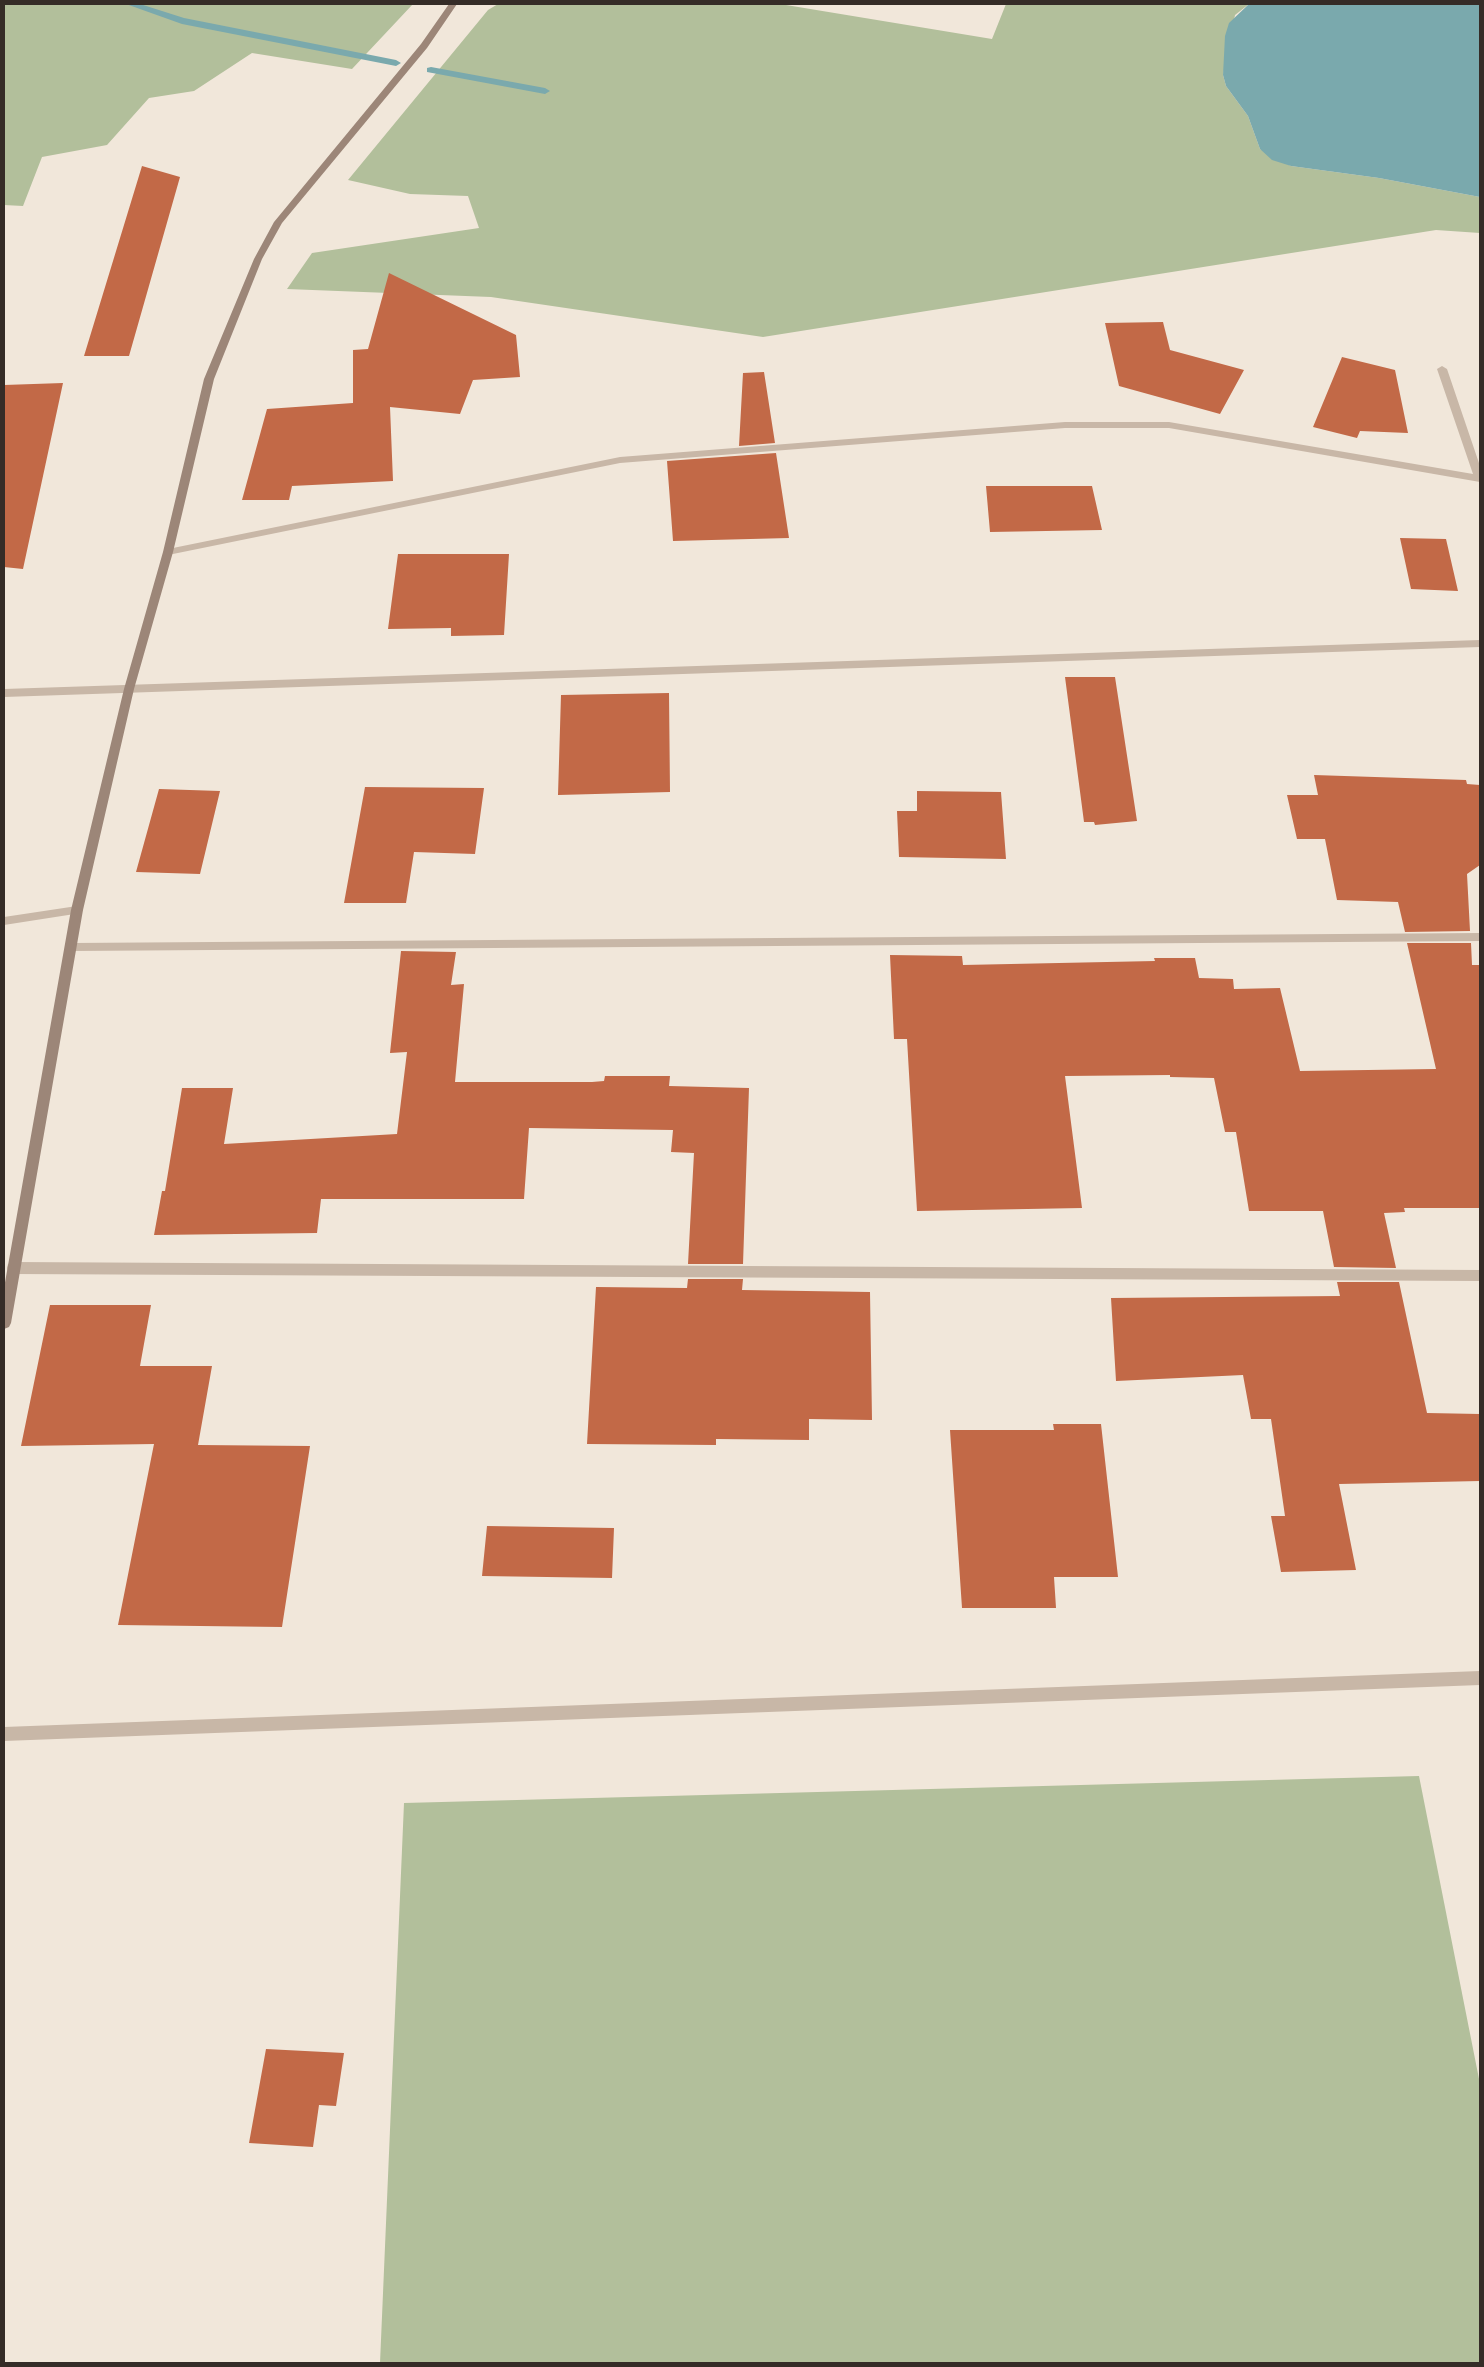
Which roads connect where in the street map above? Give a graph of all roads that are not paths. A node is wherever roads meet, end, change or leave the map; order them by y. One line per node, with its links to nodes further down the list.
1 (453, 4): 4 (street)
2 (1442, 369): 3 (street)
3 (1480, 479): 4 (street)
4 (168, 552): 6 (street)
5 (1480, 643): 6 (street)
6 (129, 689): 7 (street); 8 (street)
7 (4, 693)
8 (77, 910): 9 (street); 11 (street)
9 (4, 921)
10 (1480, 937): 11 (street)
11 (72, 946): 12 (street)
12 (13, 1268): 13 (street); 14 (street)
13 (1480, 1276)
14 (4, 1323)
15 (1480, 1678): 16 (street)
16 (4, 1734)

